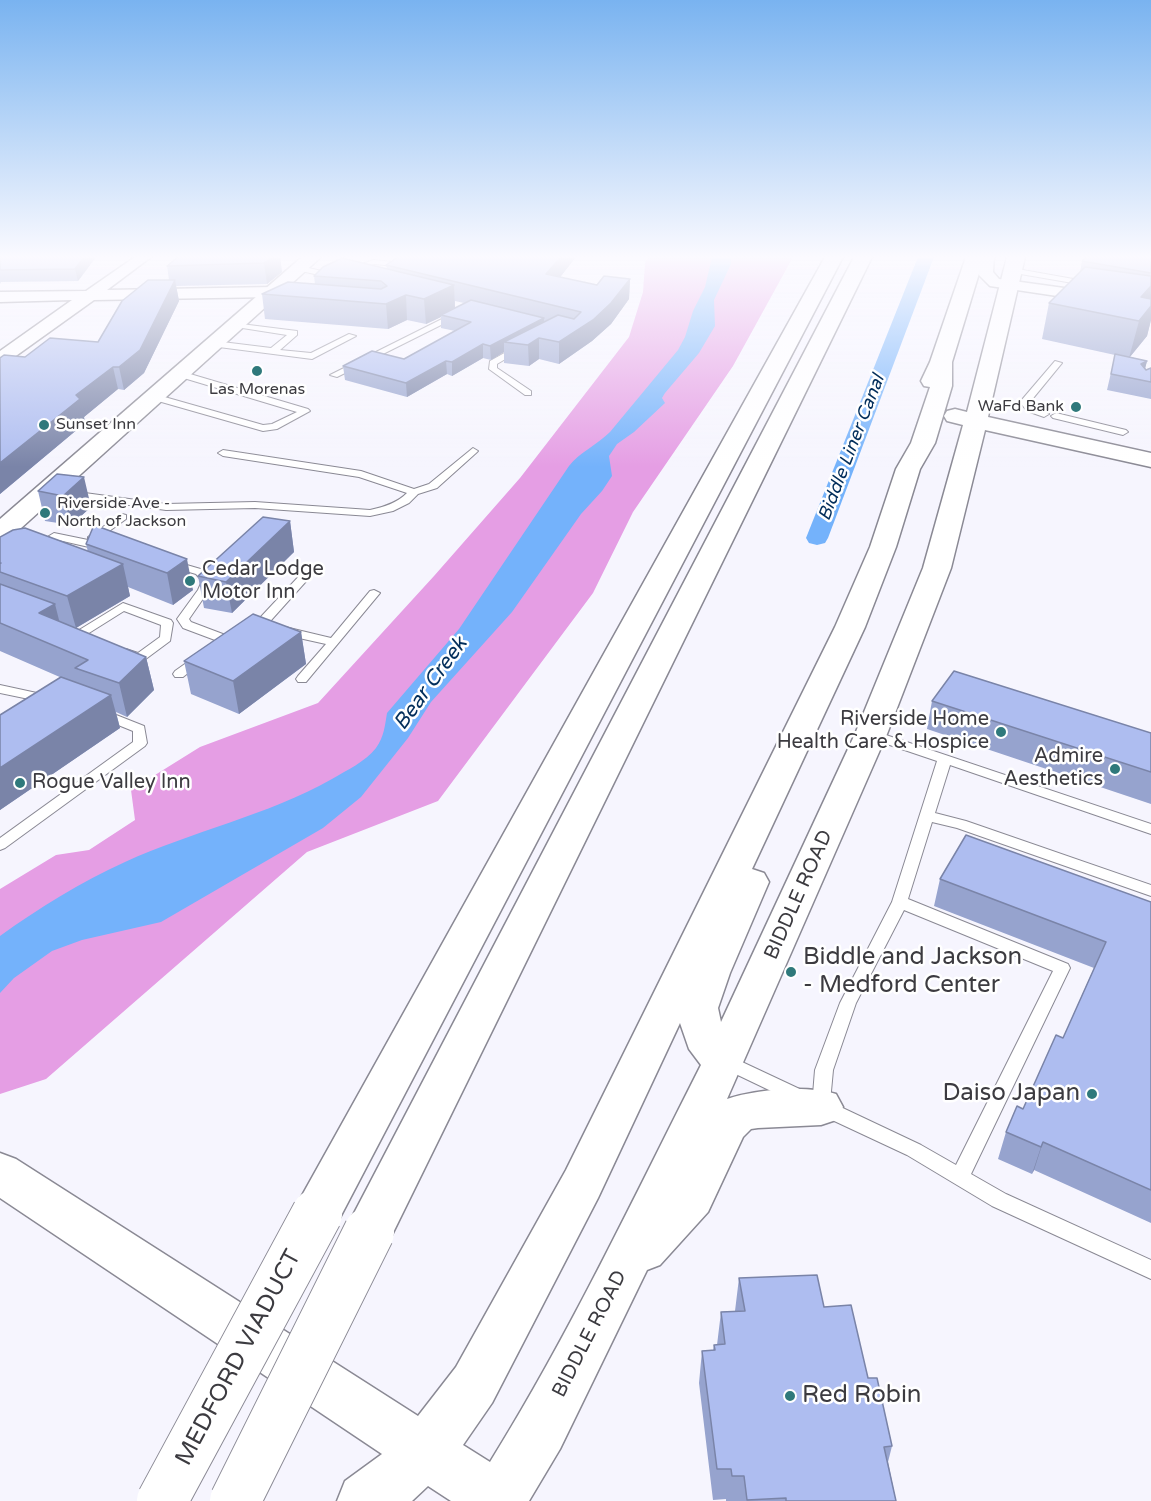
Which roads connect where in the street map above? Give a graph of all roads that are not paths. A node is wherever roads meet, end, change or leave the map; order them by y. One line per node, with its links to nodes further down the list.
1 (45, 327): 13 (street)
2 (234, 327): 10 (main road)
3 (251, 327): 12 (lane)
4 (432, 327): 17 (lane)
5 (796, 327): 63 (main road, MEDFORD VIADUCT, bridge)
6 (828, 327): 64 (main road, bridge)
7 (952, 327): 14 (main road)
8 (998, 327): 23 (main road, BIDDLE ROAD)
9 (352, 336): 12 (lane)
10 (214, 344): 12 (lane); 16 (main road)
11 (527, 345): 18 (lane)
12 (272, 352)
13 (0, 359)
14 (941, 362): 20 (main road); 28 (main road)
15 (1058, 363): 21 (lane)
16 (180, 374): 19 (main road); 19 (lane)
17 (334, 375)
18 (528, 393)
19 (154, 397): 29 (main road)
20 (933, 413): 23 (main road); 28 (main road)
21 (1044, 414)
22 (1056, 416): 24 (lane)
23 (976, 420): 27 (main road); 48 (main road, BIDDLE ROAD)
24 (1123, 432)
25 (473, 451): 30 (lane)
26 (223, 453): 30 (lane)
27 (1151, 460)
28 (908, 469): 50 (main road)
29 (47, 491): 30 (lane); 32 (main road)
30 (414, 492)
31 (122, 517): 34 (lane)
32 (9, 531)
33 (54, 537): 34 (lane)
34 (87, 543): 35 (lane); 36 (lane)
35 (54, 549)
36 (117, 551)
37 (159, 561): 43 (lane)
38 (305, 576): 41 (lane)
39 (374, 593): 41 (lane)
40 (98, 642): 42 (lane)
41 (334, 642): 44 (lane)
42 (118, 650)
43 (179, 674)
44 (302, 679)
45 (0, 689): 47 (lane)
46 (84, 706): 53 (lane)
47 (25, 709)
48 (871, 734): 49 (lane); 56 (main road, BIDDLE ROAD)
49 (945, 759): 51 (lane); 52 (lane)
50 (760, 812): 56 (main road); 62 (main road)
51 (928, 816): 54 (lane); 55 (lane)
52 (1151, 829)
53 (0, 845)
54 (1151, 891)
55 (900, 903): 57 (lane); 58 (lane)
56 (724, 1061): 57 (lane); 61 (main road, BIDDLE ROAD)
57 (821, 1107): 58 (lane); 61 (main road)
58 (960, 1177): 60 (lane)
59 (13, 1182): 62 (main road)
60 (1151, 1270)
61 (621, 1273): 66 (main road, BIDDLE ROAD)
62 (424, 1452): 65 (main road); 66 (main road)
63 (162, 1501)
64 (235, 1501)
65 (365, 1501)
66 (498, 1501)

